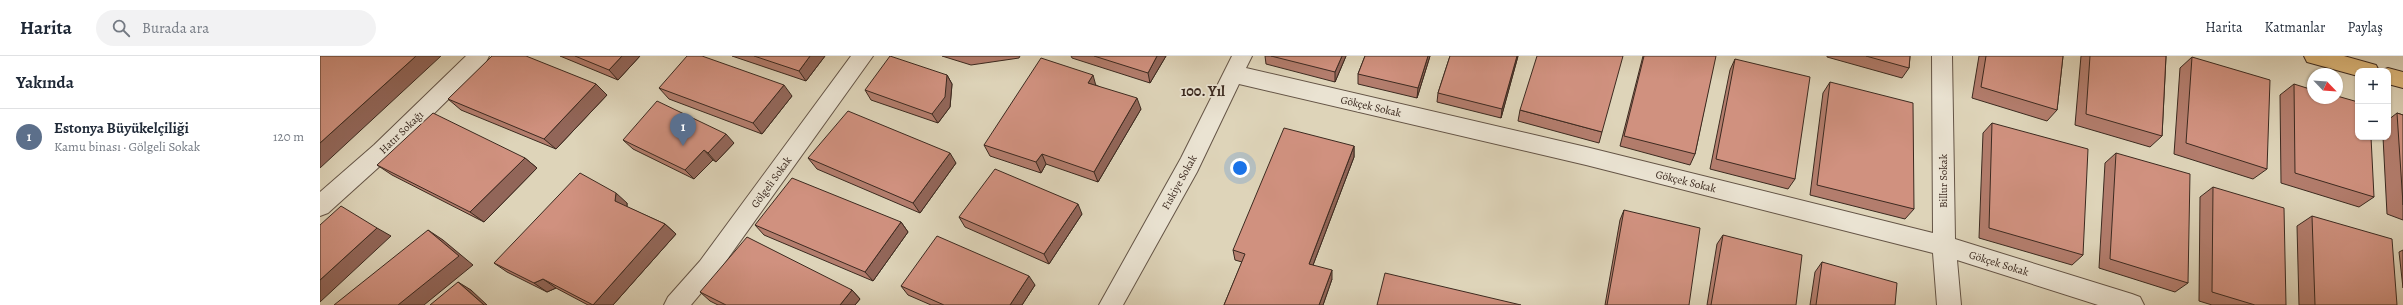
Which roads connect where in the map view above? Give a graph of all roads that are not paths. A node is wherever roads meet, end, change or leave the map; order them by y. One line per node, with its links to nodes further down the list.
1 (479, 56): 9 (street, Hatır Sokağı)
2 (863, 56): 11 (street, Gölgeli Sokak)
3 (1942, 56): 10 (street, Billur Sokak)
4 (2314, 56): 6 (main road)
5 (1238, 65): 10 (street, Gökçek Sokak); 12 (street, Fıskiye Sokak)
6 (2358, 68)
7 (2391, 77): 8 (main road)
8 (2403, 80)
9 (320, 206)
10 (1944, 246): 13 (street, Billur Sokak); 14 (street, Gökçek Sokak)
11 (676, 305)
12 (1111, 305)
13 (1949, 305)
14 (2132, 305)

